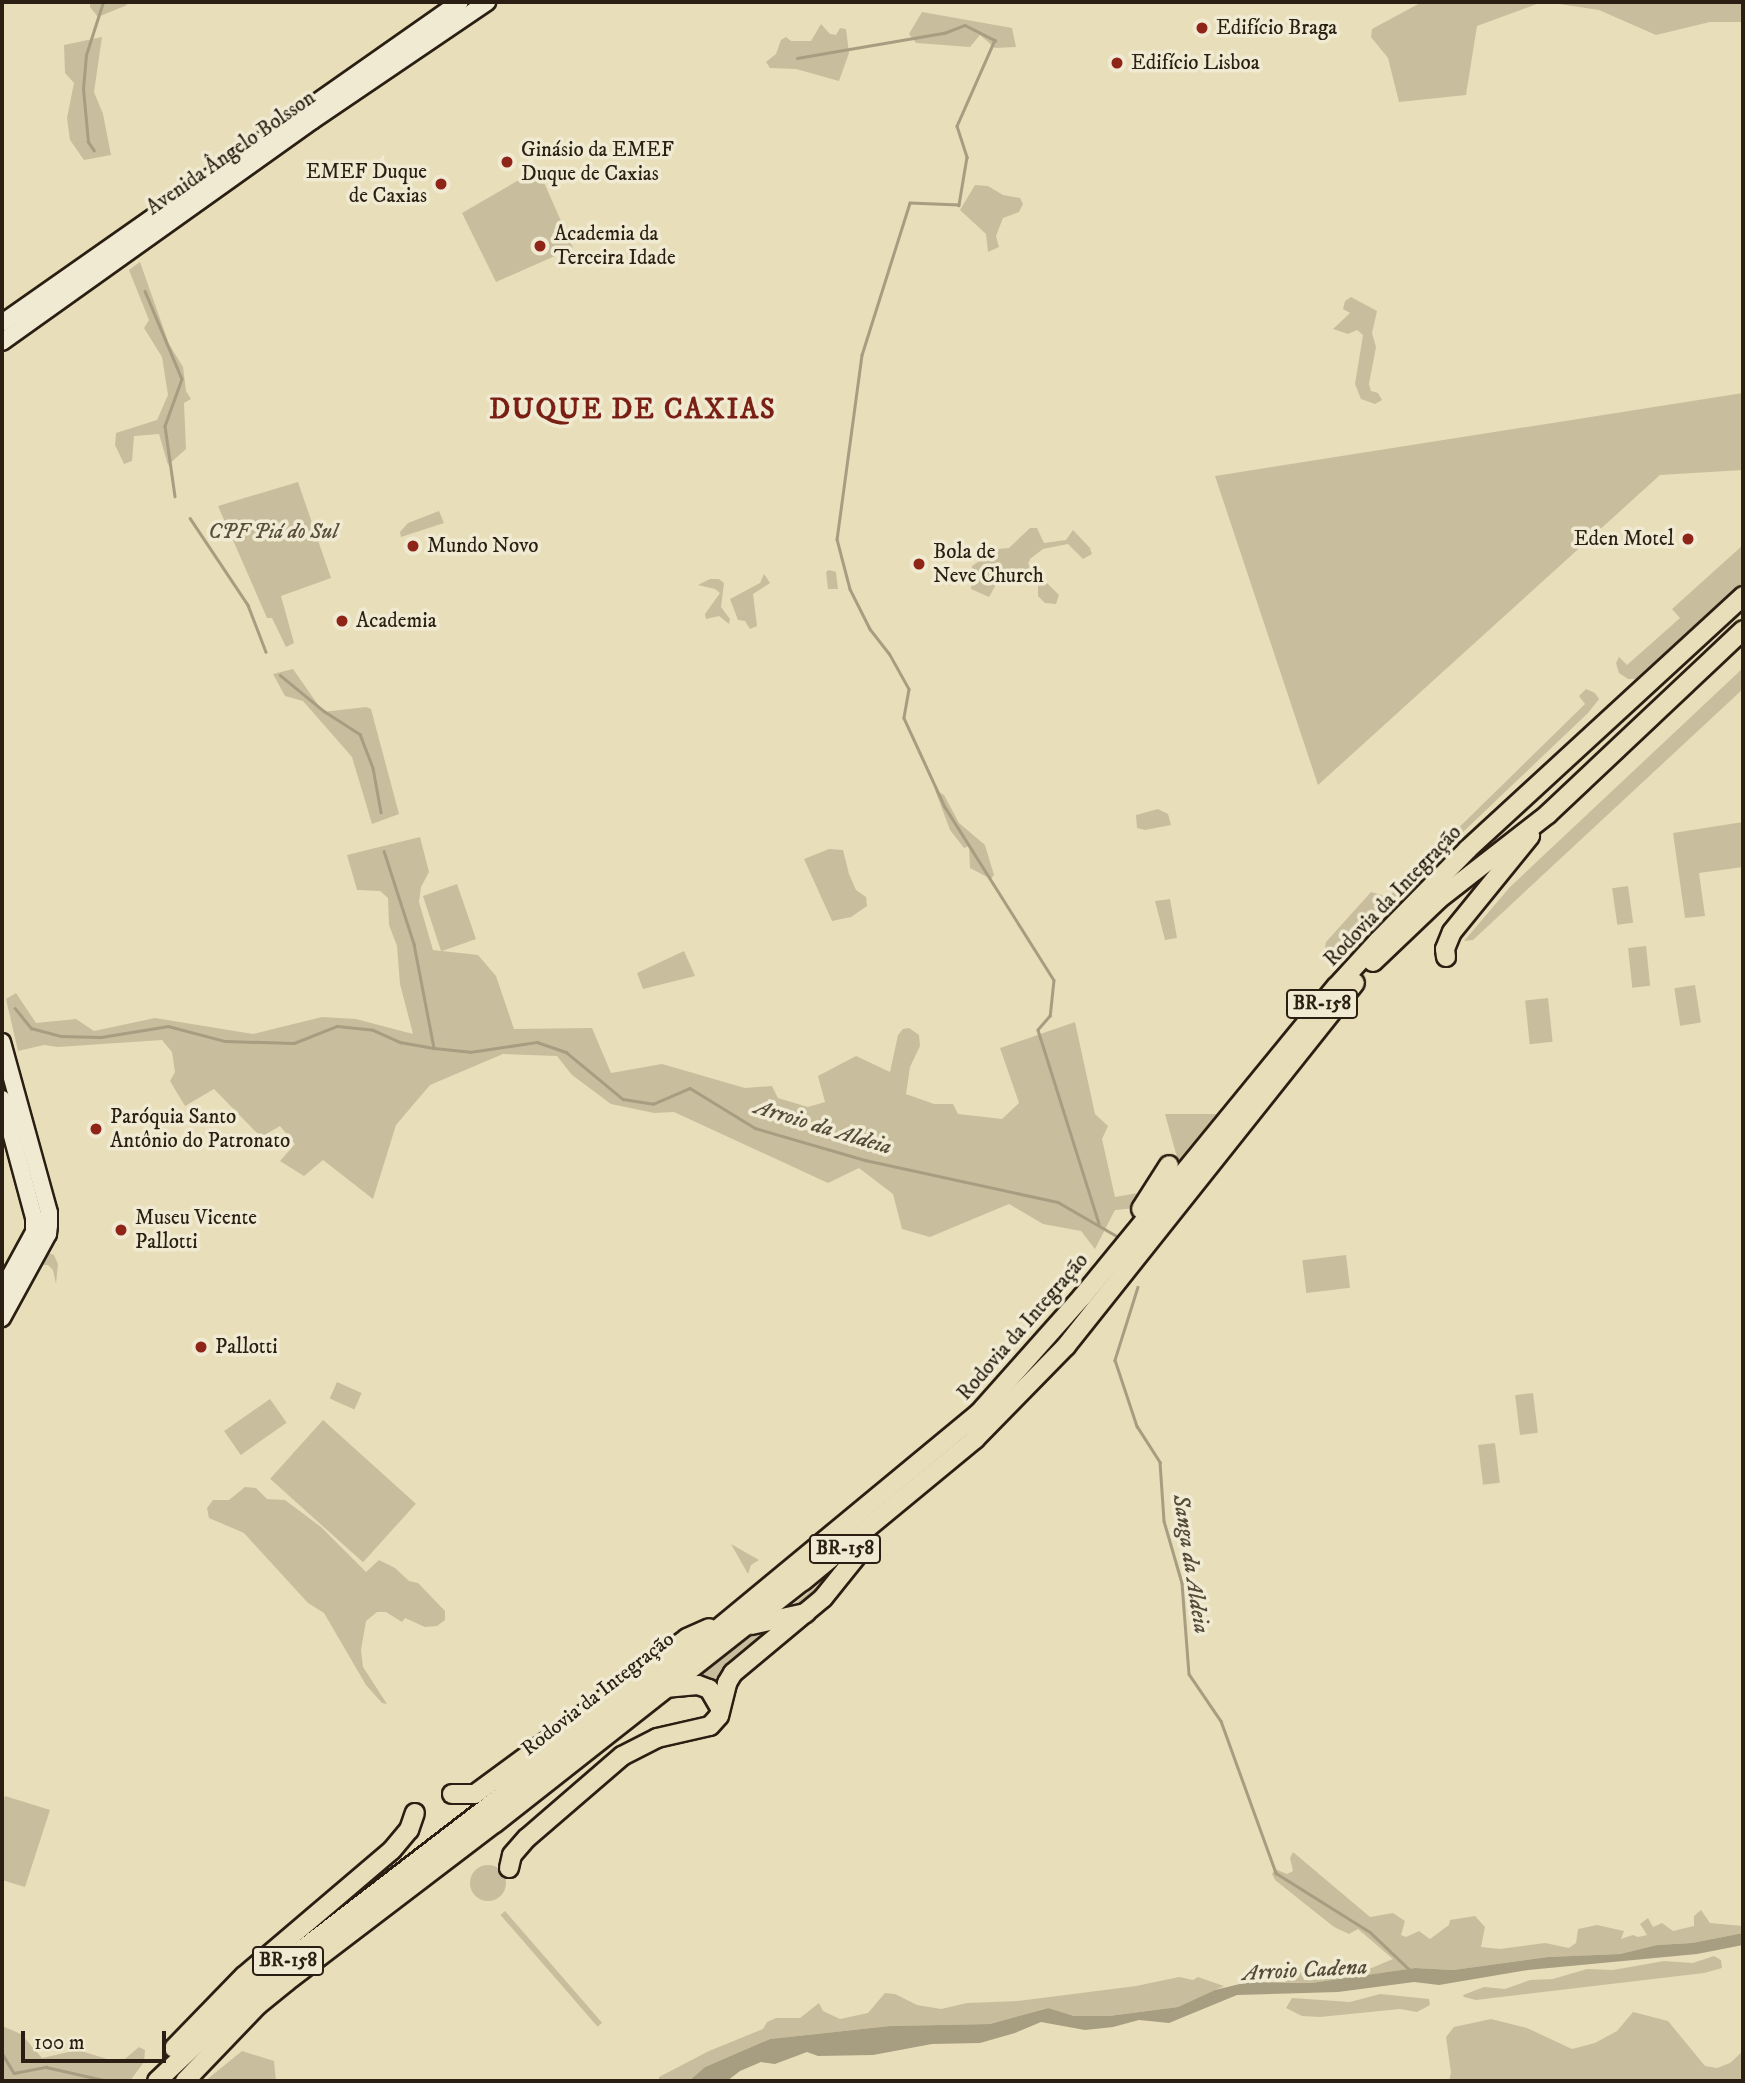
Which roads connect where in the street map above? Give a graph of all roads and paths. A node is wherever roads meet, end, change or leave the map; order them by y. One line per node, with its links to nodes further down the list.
1 (460, 2): 3 (main road, Avenida Ângelo Bolsson)
2 (487, 2): 4 (main road, Avenida Ângelo Bolsson)
3 (2, 323)
4 (2, 342)
5 (1743, 596): 7 (highway, Rodovia da Integração / BR-158)
6 (1743, 630): 8 (highway, Rodovia da Integração / BR-158)
7 (1628, 700): 8 (highway); 13 (highway, Rodovia da Integração / BR-158)
8 (1647, 720): 9 (highway, Rodovia da Integração / BR-158)
9 (1548, 814): 10 (highway); 13 (highway, Rodovia da Integração / BR-158)
10 (1446, 957)
11 (2, 1042): 14 (main road)
12 (2, 1099): 14 (main road)
13 (1183, 1178): 17 (highway, Rodovia da Integração / BR-158); 19 (highway, Rodovia da Integração / BR-158)
14 (41, 1233): 15 (main road); 16 (main road)
15 (2, 1292)
16 (2, 1318)
17 (943, 1468): 18 (highway); 19 (highway, Rodovia da Integração / BR-158)
18 (808, 1612): 19 (highway); 21 (highway)
19 (738, 1622): 20 (highway, Rodovia da Integração / BR-158); 22 (highway); 24 (highway, Rodovia da Integração / BR-158)
20 (665, 1688): 21 (highway); 24 (highway, Rodovia da Integração / BR-158)
21 (720, 1708): 26 (highway)
22 (452, 1794)
23 (415, 1813): 27 (highway)
24 (490, 1817): 25 (highway, Rodovia da Integração / BR-158)
25 (435, 1858): 28 (highway, Rodovia da Integração / BR-158); 29 (highway, Rodovia da Integração / BR-158)
26 (509, 1868)
27 (150, 2081)
28 (157, 2081)
29 (185, 2081)

